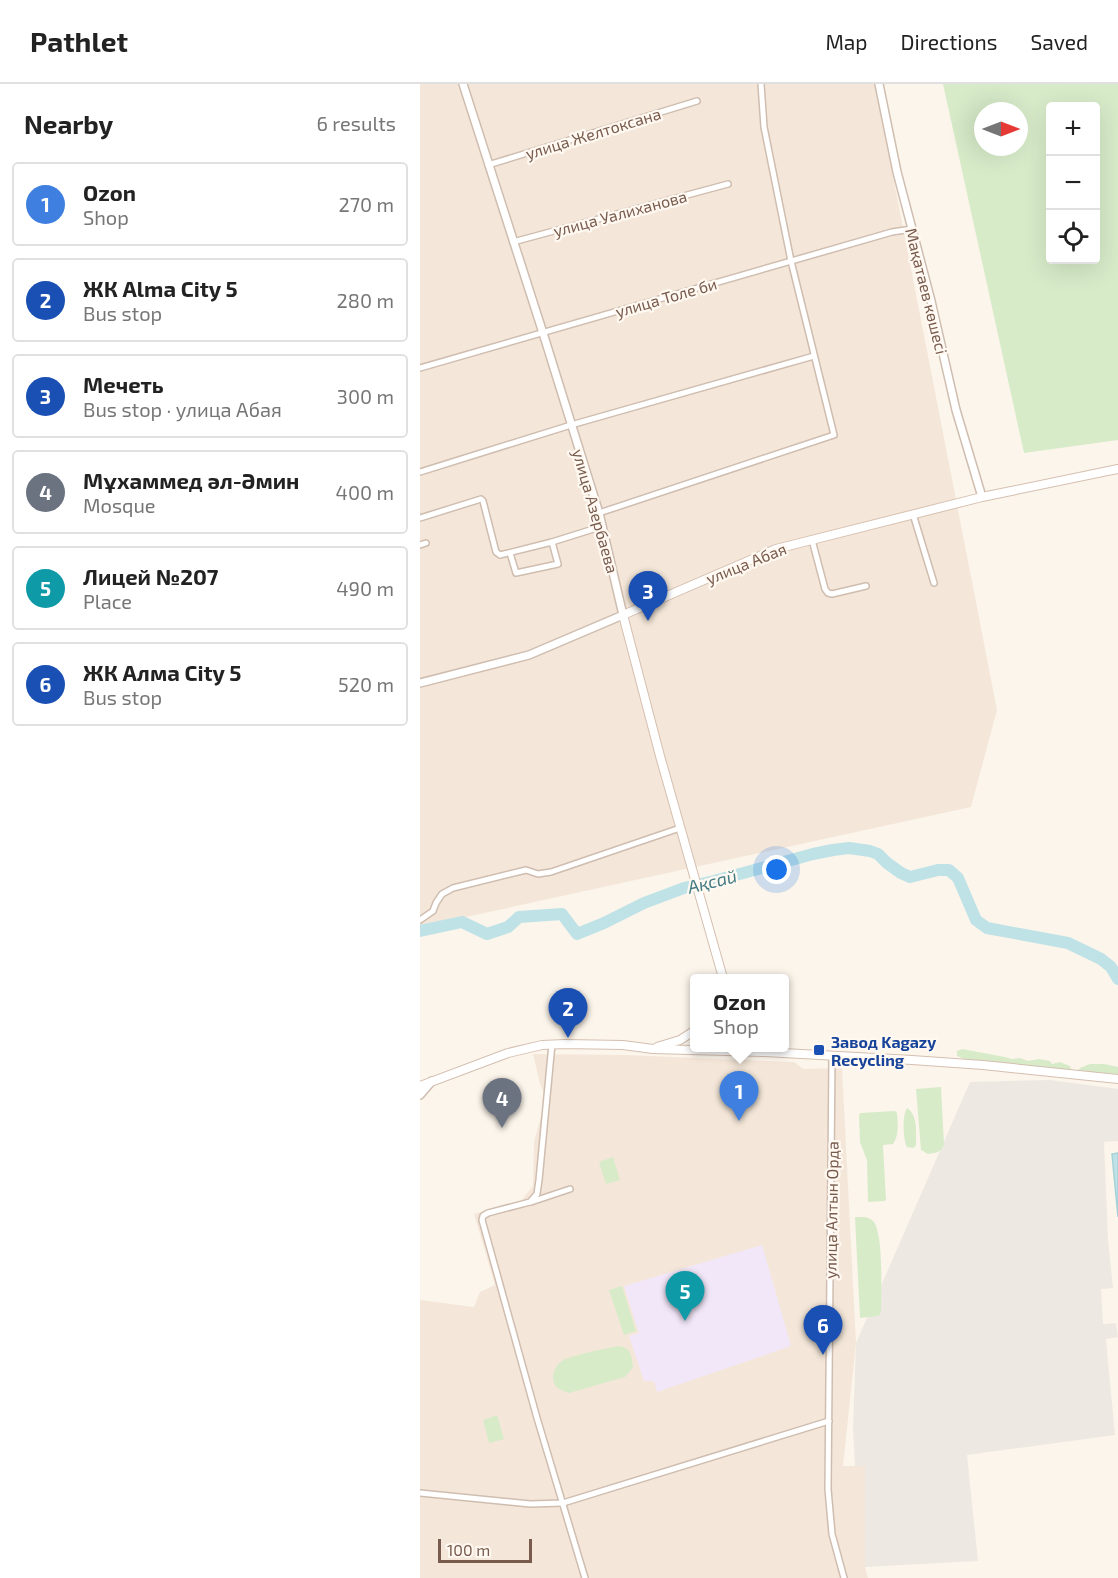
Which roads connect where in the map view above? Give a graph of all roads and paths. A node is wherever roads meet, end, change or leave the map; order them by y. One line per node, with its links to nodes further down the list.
1 (463, 84): 5 (street, улица Азербаева)
2 (761, 84): 9 (street)
3 (879, 84): 7 (street, Мақатаев көшесі)
4 (697, 101): 5 (street, улица Желтоксана)
5 (489, 165): 8 (street, улица Азербаева)
6 (728, 184): 8 (street, улица Уалиханова)
7 (912, 229): 9 (street, улица Толе би); 16 (street, Мақатаев көшесі)
8 (513, 242): 10 (street, улица Азербаева)
9 (790, 261): 10 (street, улица Толе би); 11 (street)
10 (543, 333): 12 (street, улица Толе би); 13 (street, улица Азербаева)
11 (814, 356): 13 (street); 17 (street)
12 (420, 368)
13 (571, 425): 15 (street); 17 (street, улица Азербаева)
14 (1118, 469): 16 (main road, улица Абая)
15 (420, 472)
16 (982, 497): 18 (main road, улица Абая)
17 (599, 513): 20 (street, улица Азербаева)
18 (913, 514): 21 (main road, улица Абая); 24 (street)
19 (420, 518): 23 (street)
20 (603, 526): 22 (street); 26 (street, улица Азербаева)
21 (812, 540): 25 (street); 26 (main road, улица Абая)
22 (552, 542): 23 (street); 23 (street)
23 (510, 553)
24 (934, 584)
25 (866, 586)
26 (623, 615): 27 (street, улица Абая); 28 (main road, улица Азербаева)
27 (420, 683)
28 (681, 828): 29 (street); 30 (main road, улица Азербаева)
29 (420, 920)
30 (721, 974)
31 (690, 1034): 33 (main road)
32 (552, 1044): 33 (main road); 38 (main road); 42 (street)
33 (653, 1049): 34 (main road)
34 (690, 1049)
35 (785, 1052): 36 (main road)
36 (832, 1056): 37 (main road); 43 (street, улица Алтын Орда)
37 (1118, 1078)
38 (432, 1081): 39 (main road); 40 (street)
39 (420, 1086)
40 (420, 1095)
41 (570, 1189): 42 (street)
42 (530, 1202): 45 (street)
43 (829, 1420): 45 (street); 47 (street, улица Алтын Орда)
44 (420, 1493): 45 (street)
45 (563, 1503): 46 (street)
46 (585, 1578)
47 (844, 1578)

